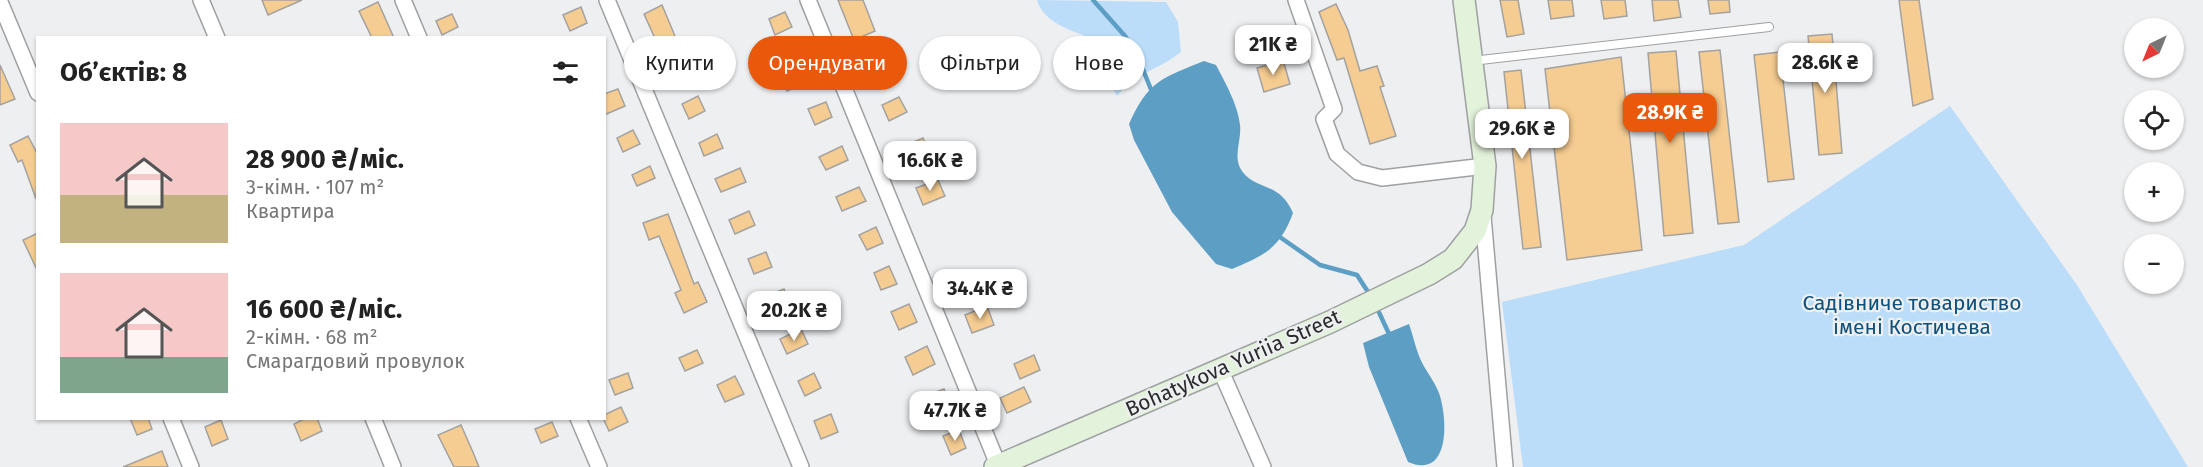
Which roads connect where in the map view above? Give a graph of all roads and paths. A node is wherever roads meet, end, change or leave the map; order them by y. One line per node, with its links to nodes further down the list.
1 (201, 0): 9 (street)
2 (403, 0): 10 (street)
3 (607, 0): 23 (street)
4 (808, 0): 19 (street)
5 (1296, 0): 13 (street)
6 (1464, 0): 11 (street)
7 (0, 2): 12 (street)
8 (1769, 27): 11 (lane)
9 (216, 36)
10 (418, 36)
11 (1471, 61): 13 (street)
12 (36, 88)
13 (1485, 166): 14 (street)
14 (1482, 210): 15 (street, Bohatykova Yuriia Street); 25 (street)
15 (1220, 369): 19 (street, Bohatykova Yuriia Street); 24 (street)
16 (172, 420): 20 (street)
17 (374, 420): 21 (street)
18 (580, 420): 22 (street)
19 (998, 466)
20 (191, 467)
21 (393, 467)
22 (599, 467)
23 (801, 467)
24 (1263, 467)
25 (1505, 467)

